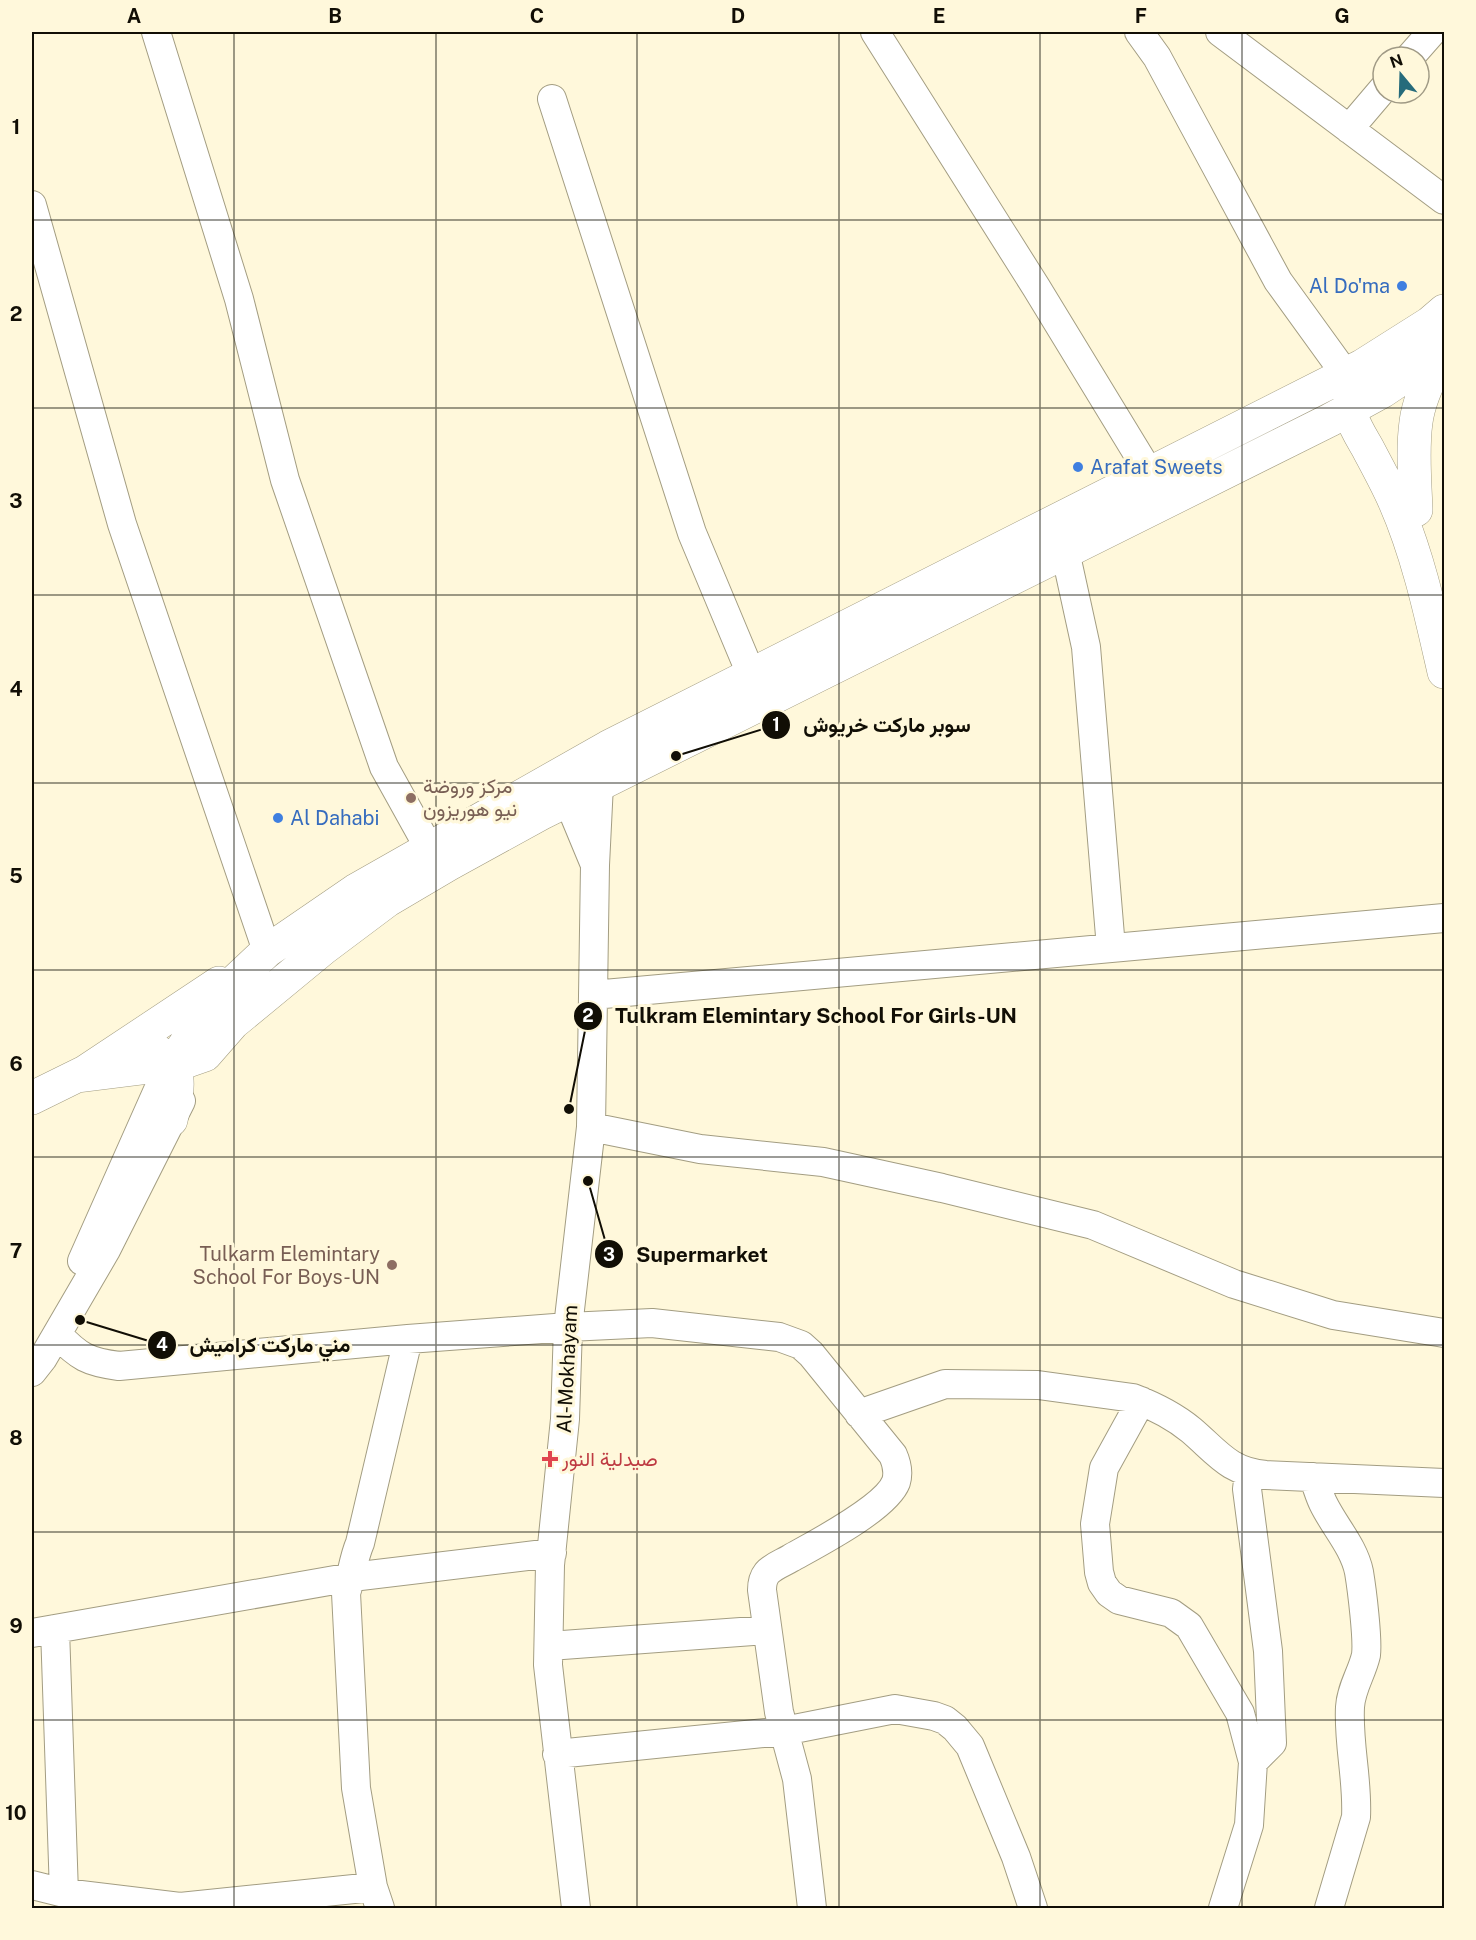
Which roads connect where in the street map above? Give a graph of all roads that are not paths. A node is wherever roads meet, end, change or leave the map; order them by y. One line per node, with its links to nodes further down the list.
1 (156, 32): 26 (street)
2 (875, 32): 18 (street)
3 (1139, 32): 15 (street)
4 (1220, 32): 9 (street)
5 (1432, 32): 6 (street)
6 (1421, 45)
7 (552, 99): 23 (street)
8 (1371, 104): 9 (street)
9 (1350, 129): 10 (street)
10 (1444, 200)
11 (32, 205): 12 (street)
12 (41, 275): 30 (street)
13 (1444, 311): 15 (main road)
14 (1443, 351): 15 (main road); 19 (main road)
15 (1350, 397): 16 (main road); 17 (main road); 18 (main road); 19 (main road)
16 (1281, 444): 17 (main road); 20 (main road)
17 (1366, 445): 22 (main road)
18 (1150, 474): 23 (main road)
19 (1416, 510): 21 (main road)
20 (1065, 551): 24 (main road); 29 (street)
21 (1444, 603)
22 (1444, 672)
23 (751, 674): 25 (main road)
24 (599, 784): 25 (main road); 27 (street, Al-Mokhayam)
25 (568, 785): 26 (main road); 27 (street); 32 (main road)
26 (429, 848): 30 (main road)
27 (595, 865): 31 (street, Al-Mokhayam)
28 (1444, 918): 29 (street)
29 (1110, 948): 31 (street)
30 (267, 951): 33 (main road); 34 (main road)
31 (593, 995): 37 (street, Al-Mokhayam)
32 (205, 1055): 33 (main road); 36 (street)
33 (172, 1064): 34 (main road); 36 (main road); 40 (street)
34 (78, 1077): 35 (main road)
35 (32, 1098)
36 (171, 1120): 40 (street)
37 (591, 1127): 38 (street, Al-Mokhayam); 39 (street)
38 (568, 1327): 41 (street); 44 (street); 48 (street, Al-Mokhayam)
39 (1444, 1333)
40 (57, 1334): 41 (street); 42 (street)
41 (408, 1339): 49 (street)
42 (32, 1372)
43 (1141, 1401): 44 (street); 45 (street); 55 (street)
44 (859, 1414): 50 (street)
45 (1250, 1473): 46 (street); 55 (street)
46 (1313, 1477): 47 (street); 63 (street)
47 (1444, 1483)
48 (552, 1553): 49 (street); 52 (street, Al-Mokhayam)
49 (343, 1583): 51 (street); 58 (street)
50 (767, 1630): 52 (street); 53 (street)
51 (43, 1631): 57 (street)
52 (549, 1646): 54 (street, Al-Mokhayam)
53 (784, 1731): 54 (street); 60 (street); 61 (street)
54 (557, 1754): 59 (street, Al-Mokhayam)
55 (1253, 1762): 62 (street)
56 (32, 1885): 57 (street)
57 (64, 1893): 58 (street)
58 (376, 1898)
59 (576, 1908)
60 (812, 1908)
61 (1033, 1908)
62 (1223, 1908)
63 (1329, 1908)

